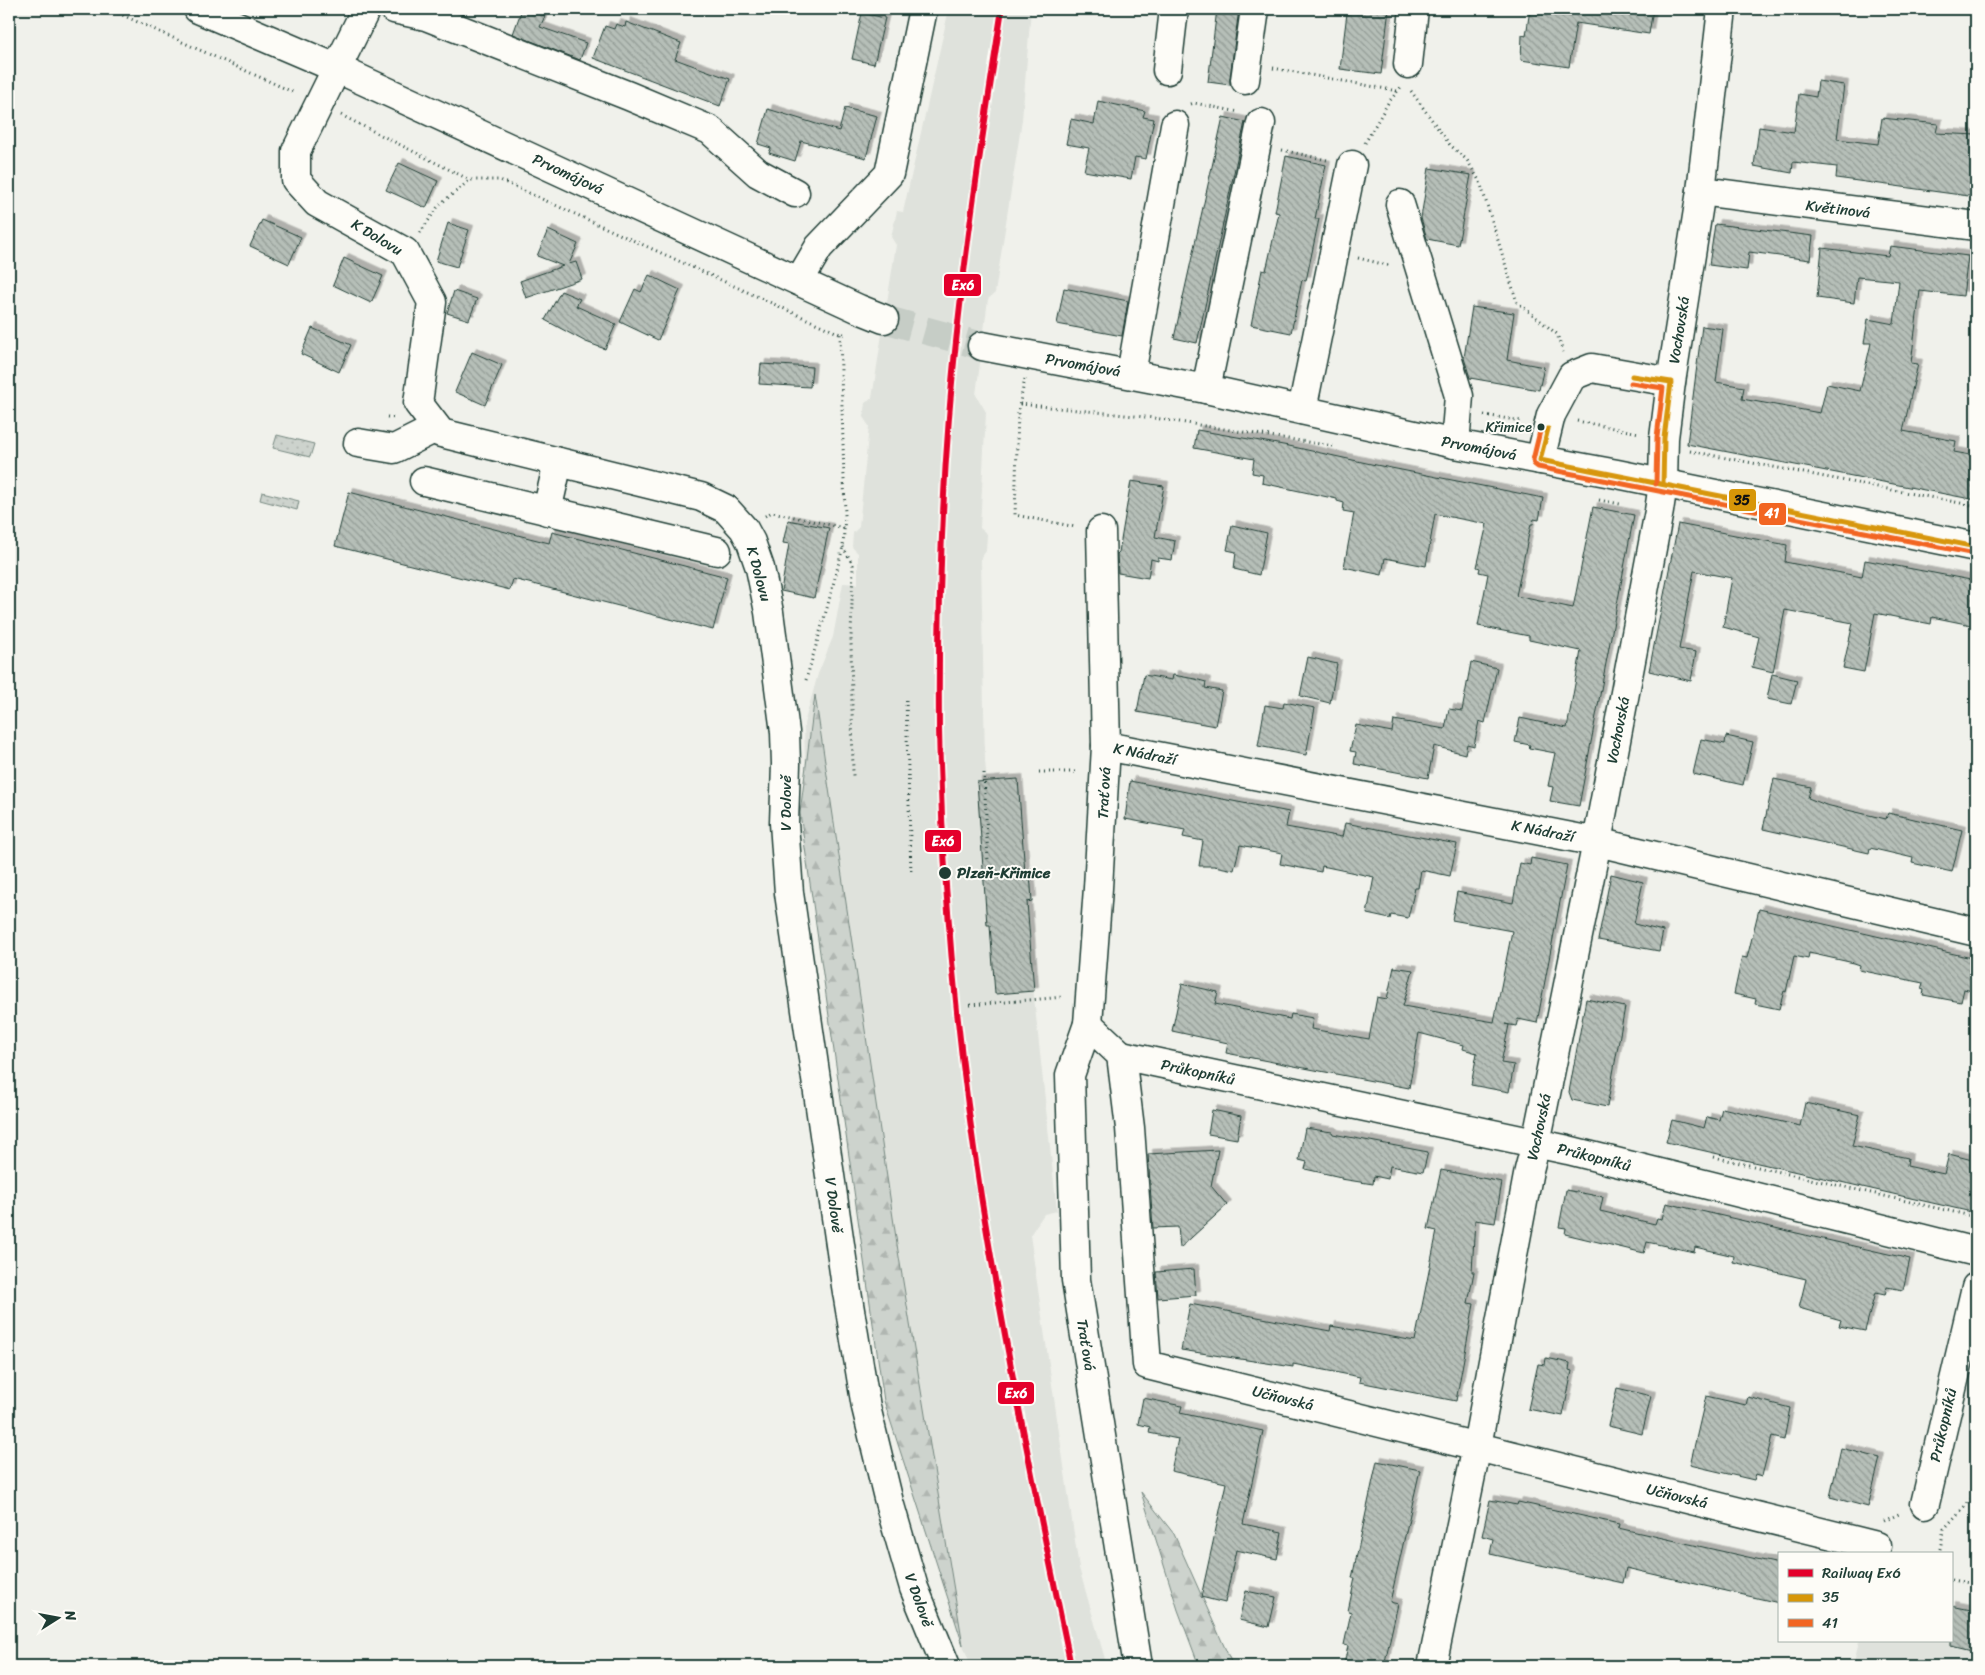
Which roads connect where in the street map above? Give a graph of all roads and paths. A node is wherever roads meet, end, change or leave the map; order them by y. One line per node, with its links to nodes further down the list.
1 (109, 9): 15 (path)
2 (198, 9): 10 (street, Prvomájová)
3 (366, 9): 10 (street)
4 (394, 9): 21 (street)
5 (923, 9): 27 (street)
6 (1174, 9): 11 (street)
7 (1255, 9): 12 (street)
8 (1414, 9): 13 (street)
9 (1722, 9): 20 (street, Vochovská)
10 (336, 68): 15 (street, K Dolovu); 27 (street, Prvomájová)
11 (1166, 70)
12 (1246, 71): 14 (path)
13 (1406, 73): 14 (path); 31 (path)
14 (1398, 91): 18 (path)
15 (319, 104): 19 (path); 24 (street, K Dolovu)
16 (1175, 125): 17 (path); 30 (street)
17 (1259, 134): 18 (path); 34 (street)
18 (1352, 165): 25 (street)
19 (470, 180): 24 (path); 48 (path)
20 (1701, 191): 23 (street, Květinová); 33 (street, Vochovská)
21 (795, 193)
22 (1400, 204): 26 (street)
23 (1976, 226)
24 (405, 252): 39 (street, K Dolovu)
25 (1335, 253): 26 (path); 36 (street)
26 (1421, 273): 42 (street)
27 (800, 281): 28 (street, Prvomájová)
28 (884, 319)
29 (982, 346): 30 (street, Prvomájová)
30 (1131, 374): 34 (street, Prvomájová)
31 (1572, 376): 33 (street); 43 (street)
32 (1025, 378): 35 (path)
33 (1671, 382): 46 (street, Vochovská)
34 (1206, 388): 36 (street, Prvomájová)
35 (1020, 404): 40 (path); 50 (path)
36 (1302, 410): 42 (street, Prvomájová)
37 (387, 417): 38 (path)
38 (396, 418)
39 (436, 428): 41 (street); 44 (street, K Dolovu)
40 (1250, 433)
41 (358, 443)
42 (1455, 444): 43 (street, Prvomájová)
43 (1540, 460): 46 (street, Prvomájová)
44 (558, 462): 47 (street); 49 (street, K Dolovu)
45 (424, 481): 47 (street)
46 (1663, 484): 52 (street, Prvomájová); 61 (street, Vochovská)
47 (547, 511): 53 (street)
48 (844, 528): 49 (path); 51 (path)
49 (744, 529): 54 (street, K Dolovu)
50 (1101, 532): 57 (street, Traťová)
51 (843, 547): 54 (path); 60 (path)
52 (1976, 547)
53 (717, 551)
54 (780, 696): 56 (street, K Dolovu)
55 (906, 700): 63 (path)
56 (785, 732): 79 (street, V Dolově)
57 (1105, 759): 58 (path); 61 (street, K Nádraží); 65 (street, Traťová)
58 (1039, 772)
59 (984, 773): 62 (path)
60 (853, 776)
61 (1597, 842): 64 (street, K Nádraží); 69 (street, Vochovská)
62 (988, 861)
63 (911, 874)
64 (1976, 932)
65 (1090, 994): 66 (path); 67 (street, Traťová)
66 (970, 1005)
67 (1088, 1024): 68 (street); 80 (street, Traťová)
68 (1121, 1055): 69 (street, Průkopníků); 72 (street, Učňovská)
69 (1536, 1143): 70 (street, Průkopníků); 72 (street, Vochovská)
70 (1976, 1252)
71 (1976, 1287): 74 (street, Průkopníků)
72 (1477, 1446): 75 (street, Učňovská); 81 (street)
73 (1976, 1494): 76 (path)
74 (1924, 1504)
75 (1877, 1546)
76 (1939, 1552)
77 (1952, 1580): 78 (path)
78 (1976, 1584)
79 (946, 1666)
80 (1138, 1666)
81 (1432, 1666)

